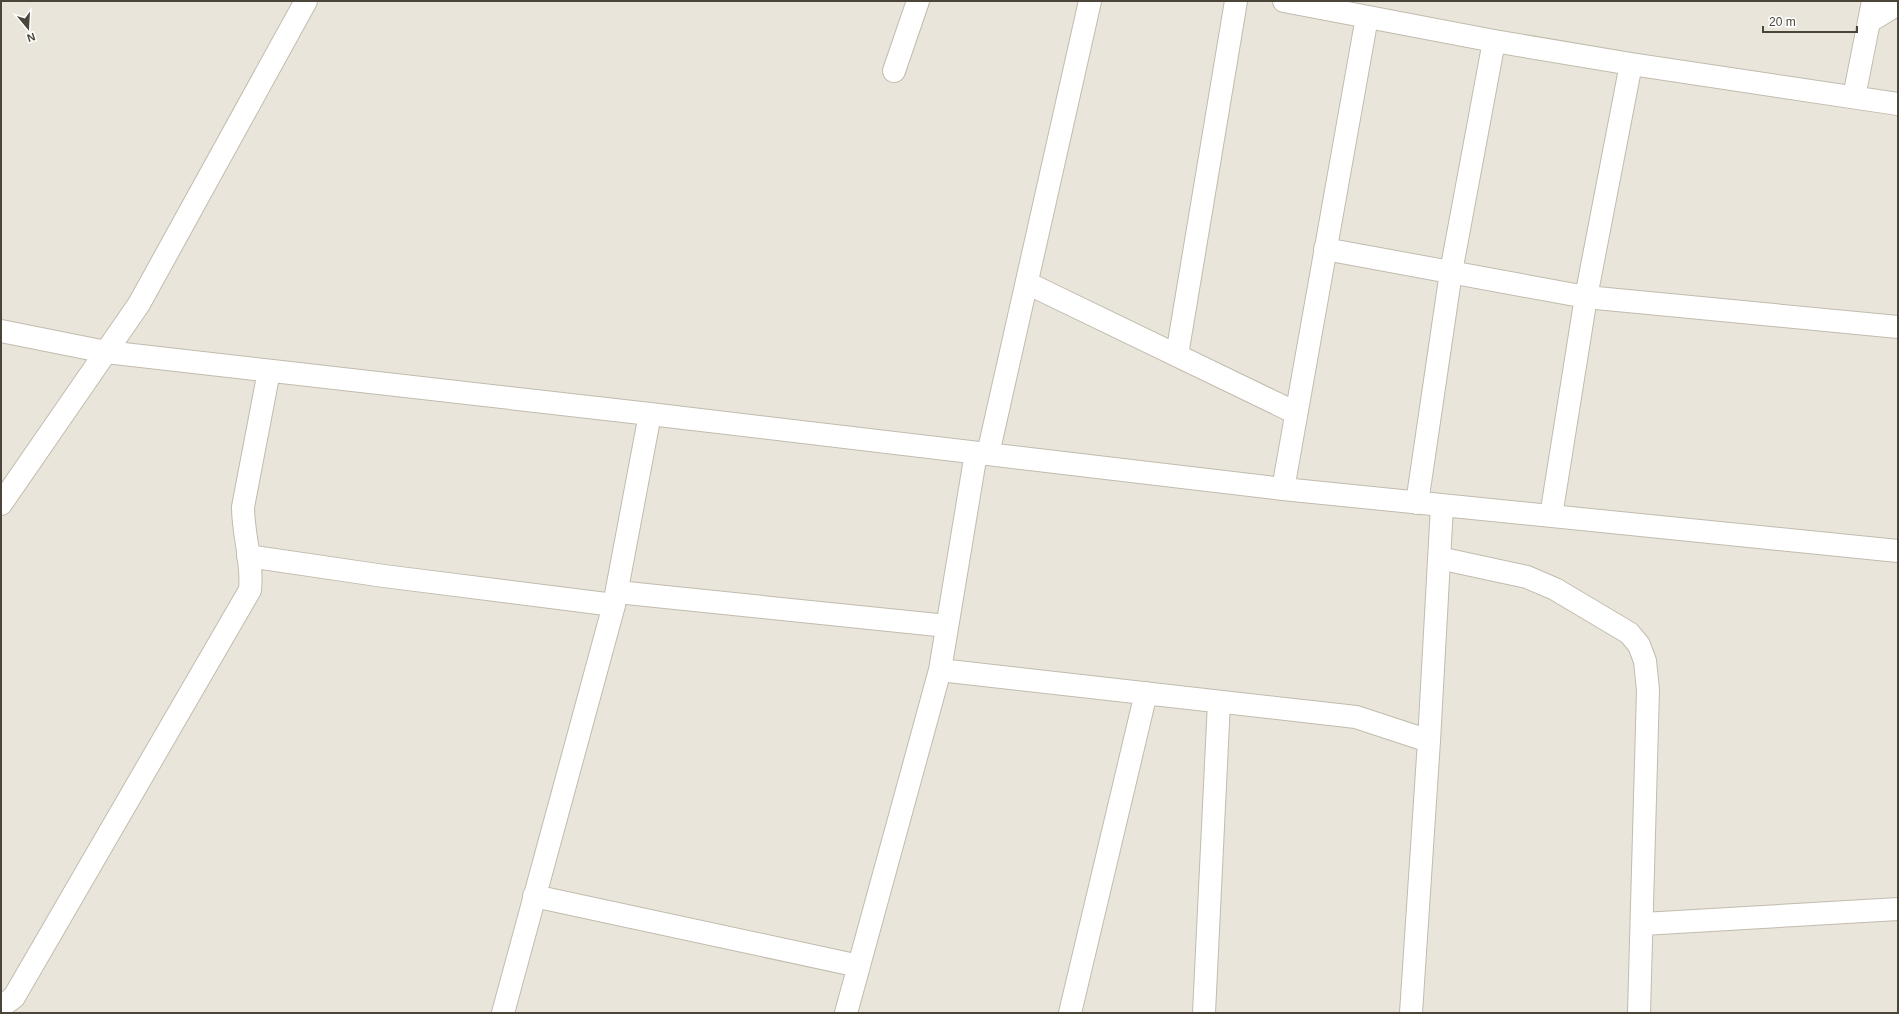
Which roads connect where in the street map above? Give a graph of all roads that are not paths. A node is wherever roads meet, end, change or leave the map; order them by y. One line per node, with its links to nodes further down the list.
1 (306, 1): 20 (street)
2 (918, 1): 11 (street)
3 (1090, 1): 16 (street)
4 (1236, 1): 21 (street)
5 (1284, 1): 8 (street)
6 (1898, 4): 7 (street)
7 (1871, 11): 12 (street)
8 (1368, 17): 9 (street); 14 (street)
9 (1494, 41): 10 (street); 15 (street)
10 (1631, 64): 12 (street); 17 (street)
11 (894, 71)
12 (1854, 97): 13 (street)
13 (1898, 104)
14 (1325, 249): 15 (street); 23 (street)
15 (1451, 272): 17 (street); 27 (street)
16 (1027, 283): 21 (street); 25 (street)
17 (1586, 297): 18 (street); 30 (street)
18 (1898, 328)
19 (1, 331): 20 (street)
20 (106, 352): 22 (street); 28 (street)
21 (1177, 355): 23 (street)
22 (269, 371): 24 (street); 32 (street)
23 (1296, 413): 26 (street)
24 (650, 414): 25 (street); 34 (street)
25 (982, 454): 26 (street); 35 (street)
26 (1283, 489): 27 (street)
27 (1417, 503): 29 (street)
28 (1, 504)
29 (1442, 506): 30 (street); 33 (street)
30 (1551, 516): 31 (street)
31 (1898, 551)
32 (248, 556): 34 (street); 44 (street)
33 (1439, 558): 39 (street); 42 (street)
34 (616, 598): 35 (street); 40 (street)
35 (947, 626): 36 (street)
36 (940, 670): 37 (street); 43 (street)
37 (1146, 693): 38 (street); 47 (street)
38 (1219, 702): 39 (street); 48 (street)
39 (1429, 741): 49 (street)
40 (534, 896): 43 (street); 45 (street)
41 (1898, 909): 42 (street)
42 (1643, 924): 50 (street)
43 (859, 966): 46 (street)
44 (1, 1007)
45 (503, 1013)
46 (846, 1013)
47 (1070, 1013)
48 (1204, 1013)
49 (1411, 1013)
50 (1639, 1013)

